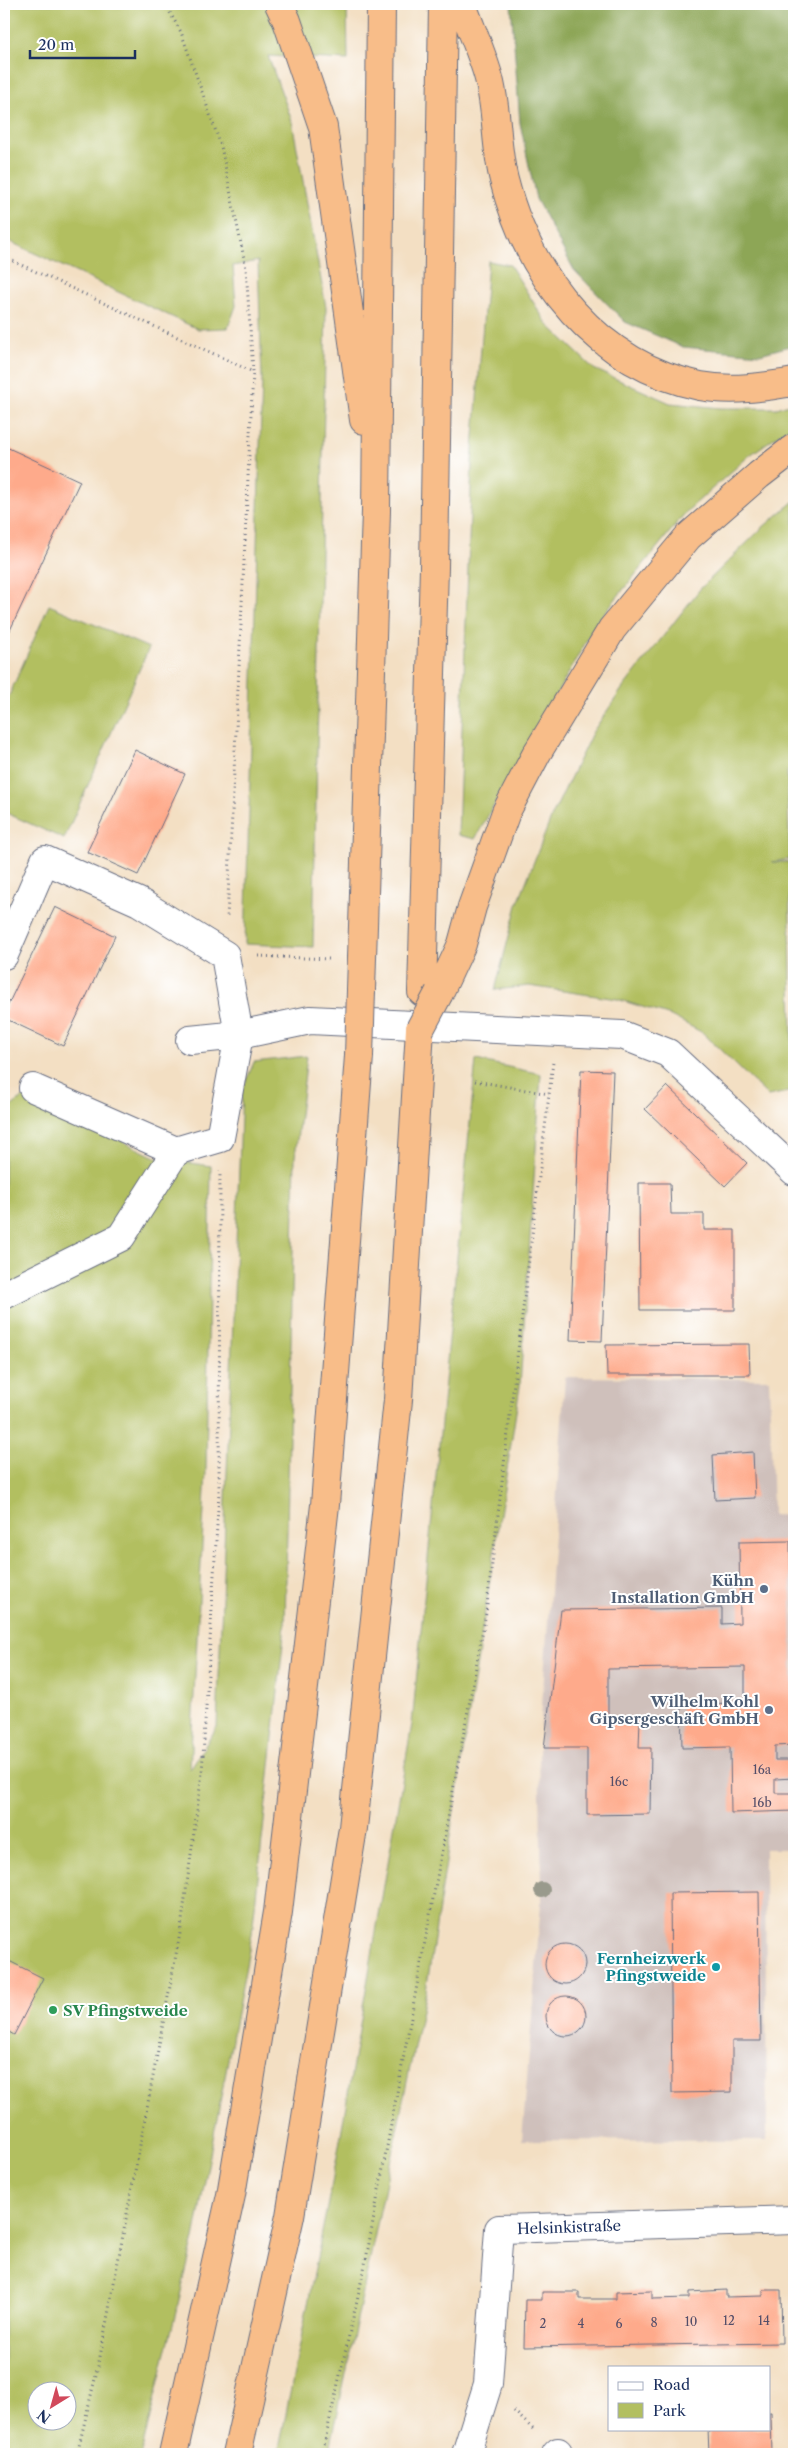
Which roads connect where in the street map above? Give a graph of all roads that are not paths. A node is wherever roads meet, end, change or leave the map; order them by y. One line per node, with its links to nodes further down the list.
1 (279, 4): 7 (highway)
2 (381, 4): 7 (highway)
3 (443, 4): 9 (highway)
4 (462, 4): 5 (highway)
5 (794, 382)
6 (794, 448): 9 (highway)
7 (376, 511): 17 (highway, bridge)
8 (4, 955): 10 (street)
9 (430, 993): 18 (highway)
10 (239, 1035): 11 (street); 13 (street); 14 (street)
11 (190, 1040)
12 (33, 1088): 13 (street)
13 (176, 1151): 15 (street)
14 (794, 1171)
15 (4, 1295)
16 (794, 2220): 19 (street, Helsinkistraße)
17 (173, 2454)
18 (237, 2454)
19 (466, 2454)

